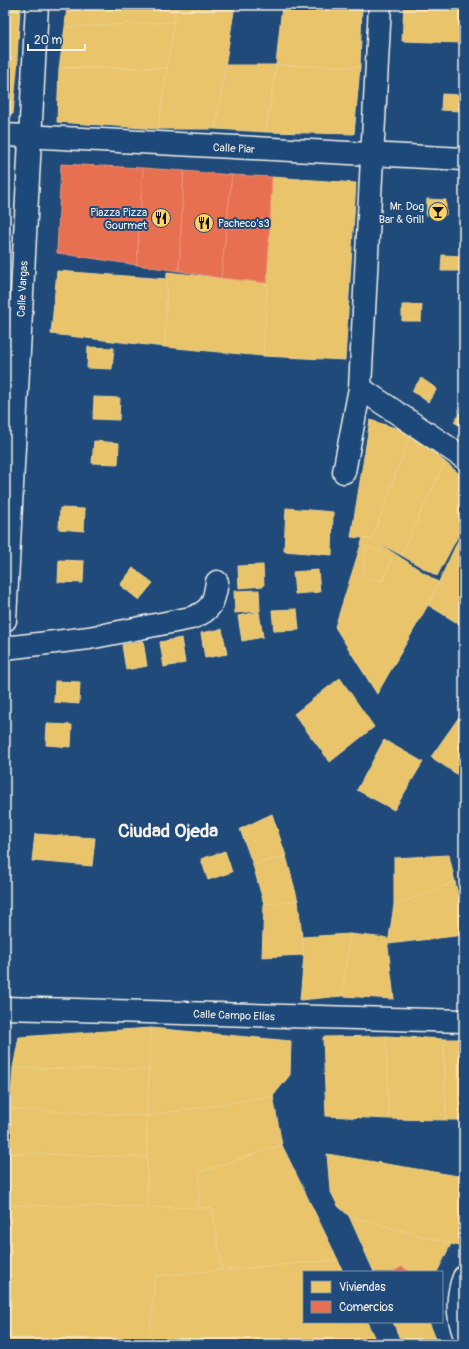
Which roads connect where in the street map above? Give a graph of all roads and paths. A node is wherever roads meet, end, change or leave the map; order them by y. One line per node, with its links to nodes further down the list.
1 (37, 5): 4 (street, Calle Vargas)
2 (380, 5): 5 (street)
3 (5, 135): 4 (street, Calle Piar)
4 (29, 137): 5 (street, Calle Piar); 11 (street, Calle Vargas)
5 (373, 155): 6 (street, Calle Piar); 7 (street)
6 (464, 159)
7 (360, 388): 8 (street); 9 (street)
8 (464, 458)
9 (344, 472)
10 (217, 582): 12 (street)
11 (5, 620)
12 (5, 648)
13 (5, 1008): 14 (street, Calle Campo Elías)
14 (464, 1021)
15 (464, 1277): 16 (street)
16 (464, 1334)

